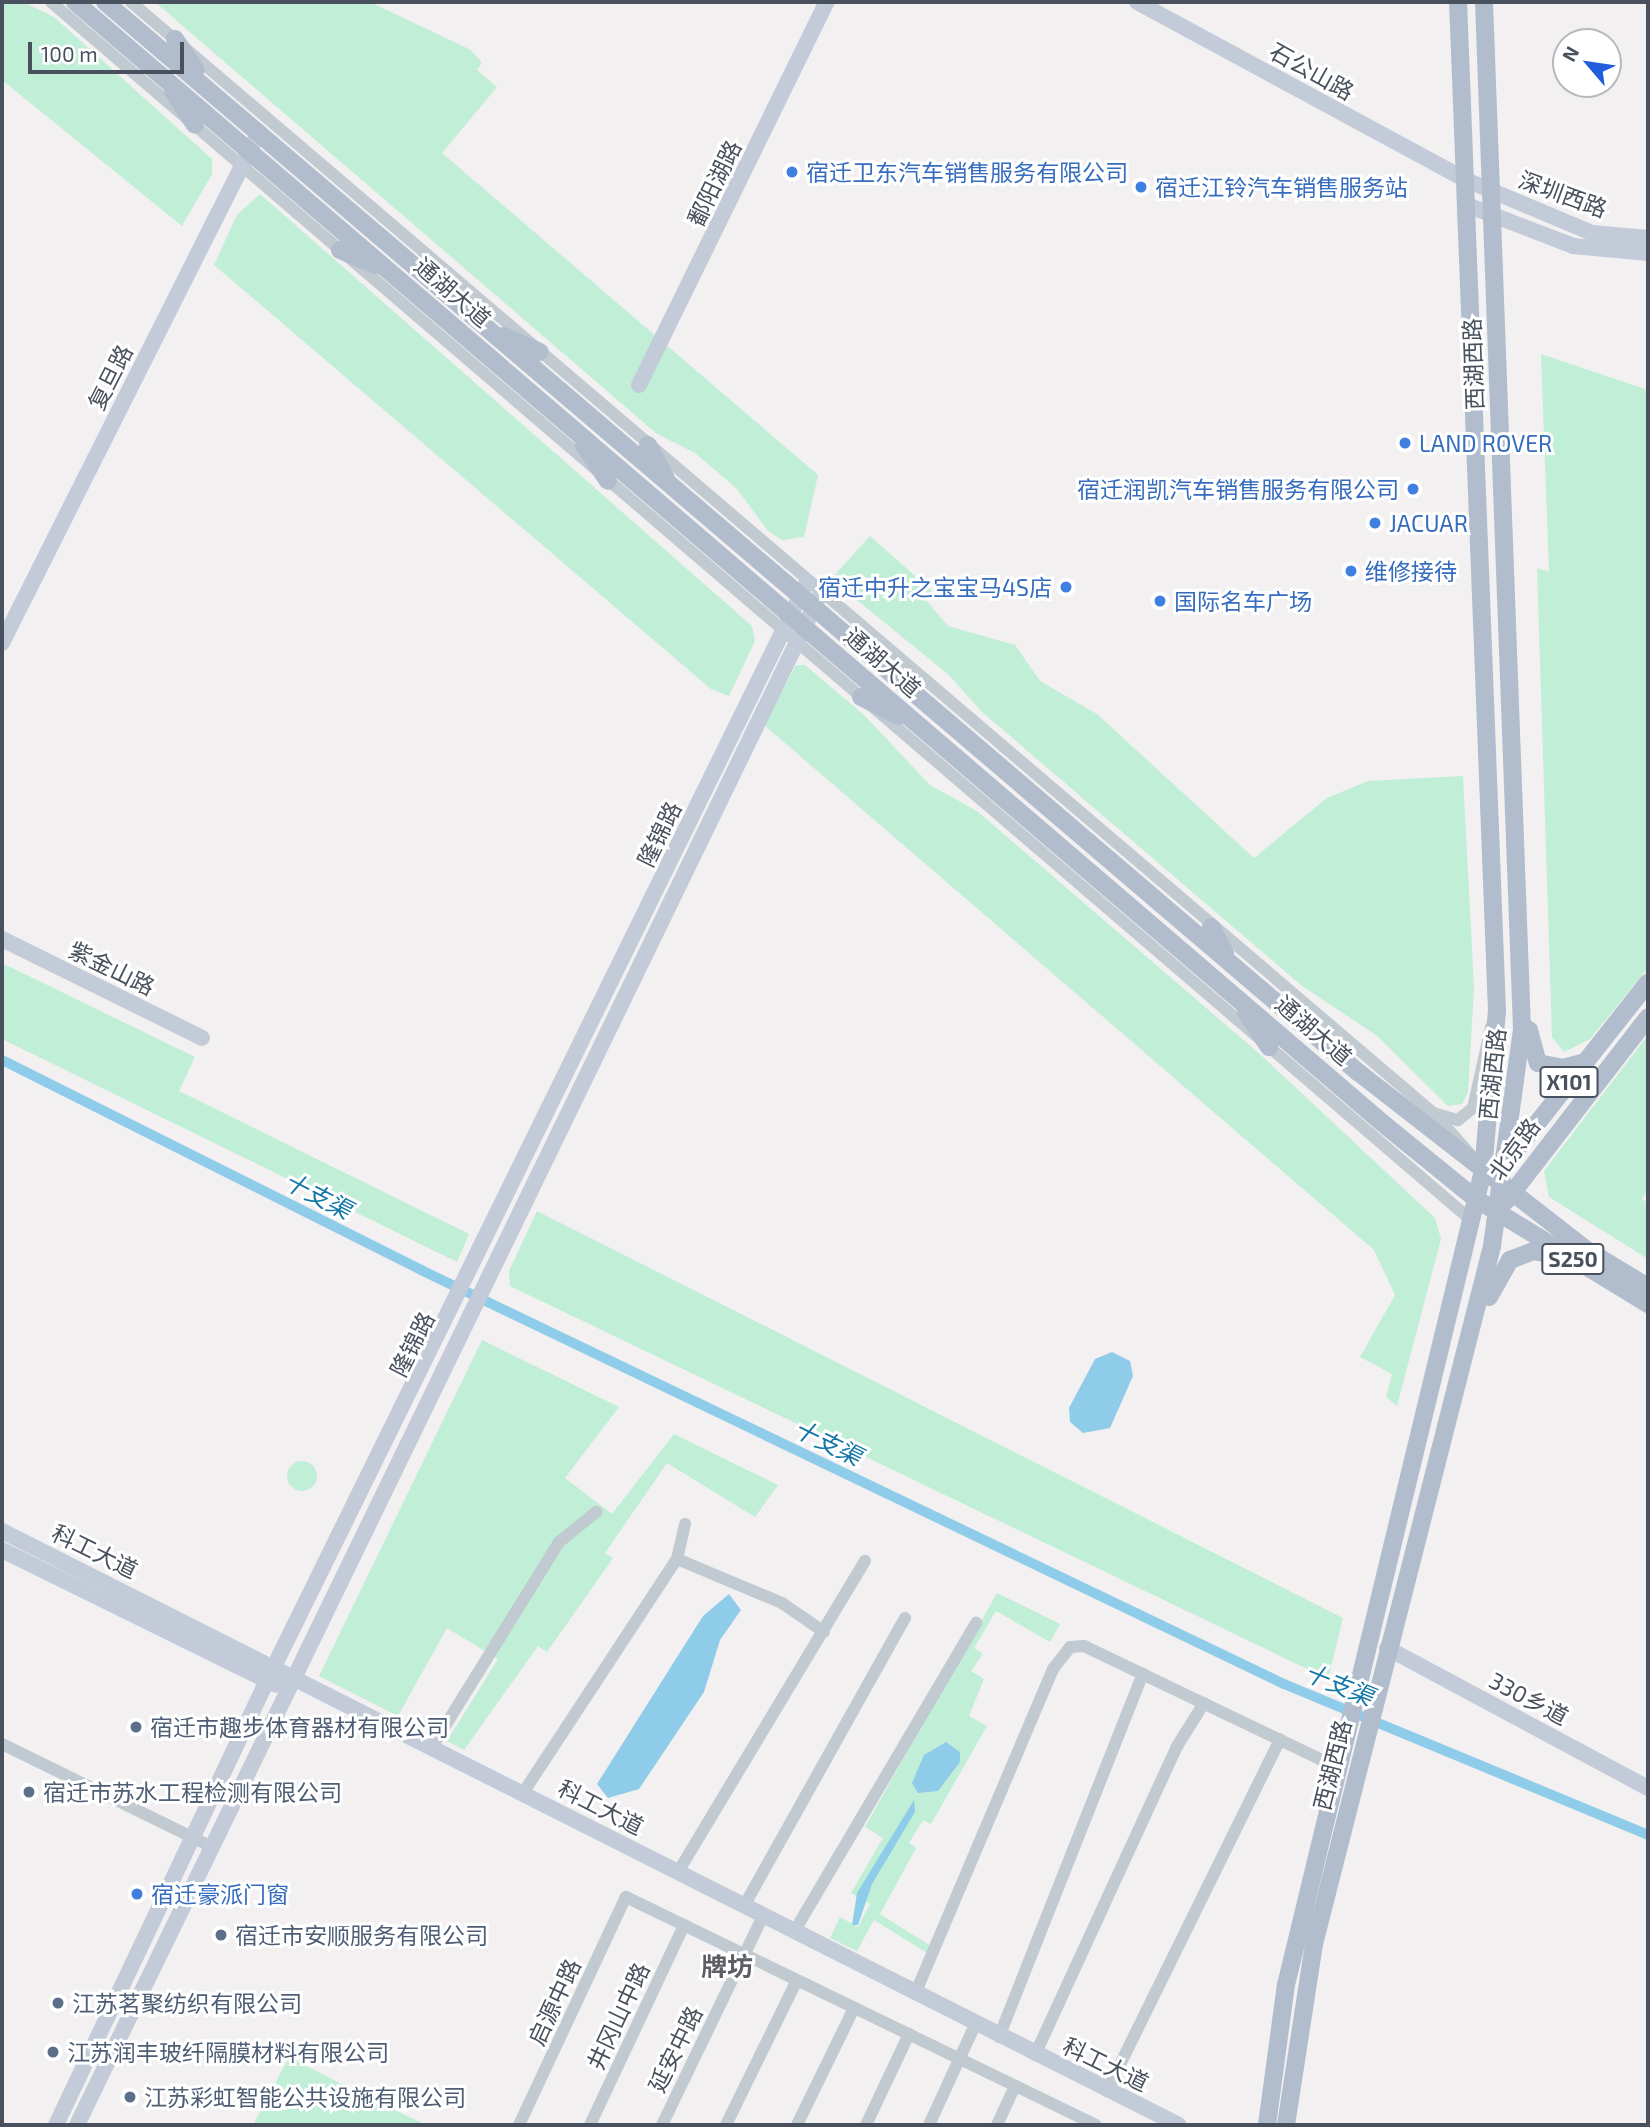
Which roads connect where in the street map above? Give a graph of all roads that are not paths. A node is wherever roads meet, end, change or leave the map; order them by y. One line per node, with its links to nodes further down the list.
1 (51, 2): 13 (street)
2 (75, 2): 11 (main road, 通湖大道)
3 (105, 2): 12 (main road, 通湖大道)
4 (818, 2): 5 (street, 鄱阳湖路)
5 (827, 2)
6 (1137, 2): 16 (street, 石公山路)
7 (1458, 2): 16 (main road, 西湖西路)
8 (1484, 2): 17 (main road, 西湖西路)
9 (135, 3): 10 (street)
10 (175, 40): 12 (main road); 25 (street)
11 (166, 79): 13 (main road); 15 (main road, 通湖大道)
12 (210, 90): 14 (main road, 通湖大道)
13 (195, 125): 15 (street)
14 (259, 132): 15 (street, 复旦路); 24 (main road, 通湖大道)
15 (246, 158): 21 (street); 23 (main road, 通湖大道); 32 (street, 复旦路)
16 (1466, 180): 17 (street, 深圳西路); 18 (main road, 西湖西路)
17 (1491, 191): 19 (main road, 西湖西路); 20 (street, 深圳西路)
18 (1467, 205): 19 (street, 深圳西路); 41 (main road, 西湖西路)
19 (1492, 215): 22 (street, 深圳西路); 40 (main road, 西湖西路)
20 (1648, 238)
21 (340, 250): 23 (main road); 28 (street)
22 (1648, 253)
23 (394, 273): 26 (main road, 通湖大道)
24 (487, 328): 25 (main road); 29 (main road, 通湖大道)
25 (540, 352): 27 (street)
26 (570, 425): 28 (main road); 31 (main road, 通湖大道)
27 (648, 445): 29 (main road); 30 (street)
28 (608, 481): 31 (street)
29 (671, 489): 30 (main road, 通湖大道)
30 (810, 595): 31 (street, 隆锦路); 35 (street); 37 (main road, 通湖大道)
31 (793, 628): 33 (street); 34 (main road, 通湖大道); 56 (street, 隆锦路)
32 (2, 643)
33 (861, 697): 34 (main road); 44 (street)
34 (923, 728): 39 (main road, 通湖大道)
35 (1211, 927): 37 (main road); 46 (street)
36 (2, 939): 43 (street, 紫金山路)
37 (1232, 965): 48 (main road, 通湖大道)
38 (1648, 983): 45 (main road, 北京路 / X101)
39 (1232, 992): 44 (main road); 50 (main road, 通湖大道)
40 (1522, 994): 45 (main road); 47 (main road, 西湖西路)
41 (1497, 1011): 46 (street); 48 (main road, 西湖西路)
42 (1648, 1017): 49 (main road, 北京路 / X101)
43 (202, 1038)
44 (1269, 1047): 52 (street)
45 (1586, 1062): 47 (main road, 北京路 / X101)
46 (1433, 1113): 48 (street)
47 (1507, 1162): 48 (main road, 北京路); 49 (main road, 西湖西路)
48 (1483, 1171): 49 (main road, 通湖大道 / S250); 50 (main road, 西湖西路)
49 (1508, 1190): 51 (main road, 西湖西路); 54 (main road, 通湖大道 / S250)
50 (1476, 1199): 51 (main road, 通湖大道); 52 (main road, 西湖西路)
51 (1499, 1213): 53 (main road, 通湖大道 / S250); 57 (main road, 西湖西路)
52 (1471, 1220): 75 (main road, 西湖西路)
53 (1580, 1264): 55 (main road, 通湖大道 / S250); 57 (main road)
54 (1648, 1287)
55 (1648, 1304)
56 (444, 1345): 68 (street, 隆锦路); 70 (street, 隆锦路)
57 (1445, 1433): 67 (main road, 西湖西路)
58 (596, 1512): 74 (street)
59 (685, 1524): 62 (street)
60 (2, 1531): 68 (street, 科工大道)
61 (2, 1550): 68 (street, 科工大道)
62 (677, 1559): 66 (street); 77 (street)
63 (865, 1561): 66 (street)
64 (905, 1618): 81 (street)
65 (976, 1623): 84 (street)
66 (824, 1632): 80 (street)
67 (1387, 1648): 76 (street, 330乡道); 110 (main road, 西湖西路)
68 (270, 1674): 70 (street, 科工大道); 78 (street, 隆锦路)
69 (1143, 1674): 71 (street); 87 (street); 91 (street)
70 (289, 1683): 74 (street, 科工大道); 79 (street, 隆锦路)
71 (1204, 1703): 72 (street); 92 (street)
72 (1280, 1739): 75 (street); 95 (street)
73 (2, 1744): 78 (street)
74 (432, 1747): 77 (street, 科工大道)
75 (1339, 1758): 109 (main road, 西湖西路)
76 (1648, 1788)
77 (523, 1793): 80 (street, 科工大道)
78 (193, 1838): 79 (street); 97 (street, 隆锦路)
79 (210, 1846): 98 (street, 隆锦路)
80 (678, 1872): 81 (street, 科工大道)
81 (744, 1906): 82 (street, 科工大道)
82 (763, 1916): 84 (street, 科工大道); 85 (street, 延安中路)
83 (684, 1925): 85 (street); 99 (street, 启源中路); 100 (street, 井冈山中路)
84 (794, 1932): 87 (street, 科工大道)
85 (744, 1954): 86 (street); 101 (street, 延安中路)
86 (797, 1980): 88 (street); 102 (street)
87 (915, 1994): 89 (street, 科工大道)
88 (854, 2008): 90 (street); 103 (street)
89 (975, 2025): 91 (street, 科工大道); 93 (street)
90 (909, 2034): 93 (street); 104 (street)
91 (999, 2037): 92 (street, 科工大道)
92 (1035, 2055): 95 (street, 科工大道)
93 (960, 2059): 94 (street); 105 (street)
94 (1016, 2086): 96 (street); 106 (street)
95 (1107, 2091): 108 (street, 科工大道)
96 (1070, 2120): 107 (street)
97 (56, 2125)
98 (77, 2125)
99 (519, 2125)
100 (590, 2125)
101 (662, 2125)
102 (726, 2125)
103 (797, 2125)
104 (866, 2125)
105 (929, 2125)
106 (997, 2125)
107 (1096, 2125)
108 (1179, 2125)
109 (1267, 2125)
110 (1286, 2125)

